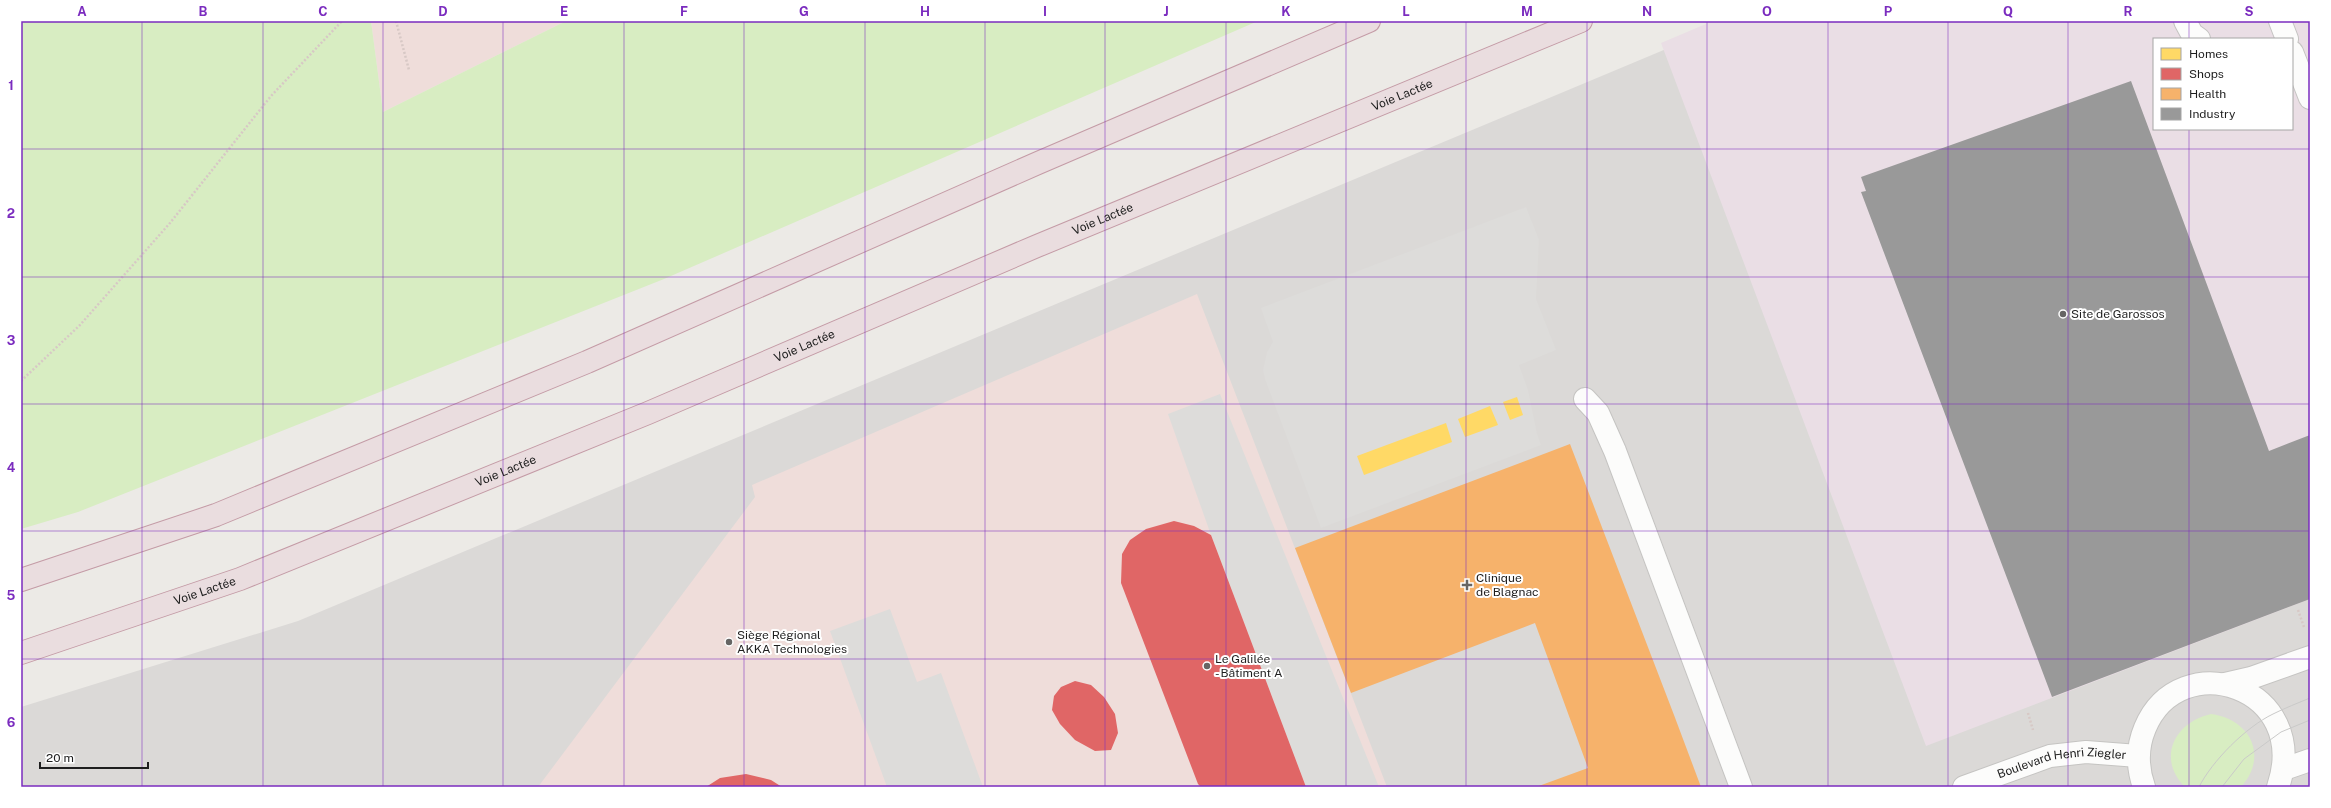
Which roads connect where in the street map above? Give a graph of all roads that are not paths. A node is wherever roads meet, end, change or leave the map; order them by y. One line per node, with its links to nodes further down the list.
1 (1369, 21): 12 (highway)
2 (1581, 21): 13 (highway, Voie Lactée)
3 (2185, 21): 5 (street)
4 (2280, 21): 6 (street)
5 (2198, 38)
6 (2287, 38)
7 (2293, 55): 9 (street)
8 (2293, 92): 10 (street)
9 (2310, 98)
10 (2310, 109)
11 (1585, 399): 19 (street)
12 (21, 580)
13 (21, 653)
14 (2310, 657): 15 (street)
15 (2225, 684): 16 (street); 18 (street)
16 (2138, 756): 20 (street, Boulevard Henri Ziegler); 21 (street)
17 (2310, 760): 18 (street)
18 (2281, 778)
19 (1741, 787)
20 (1964, 787)
21 (2144, 787)

